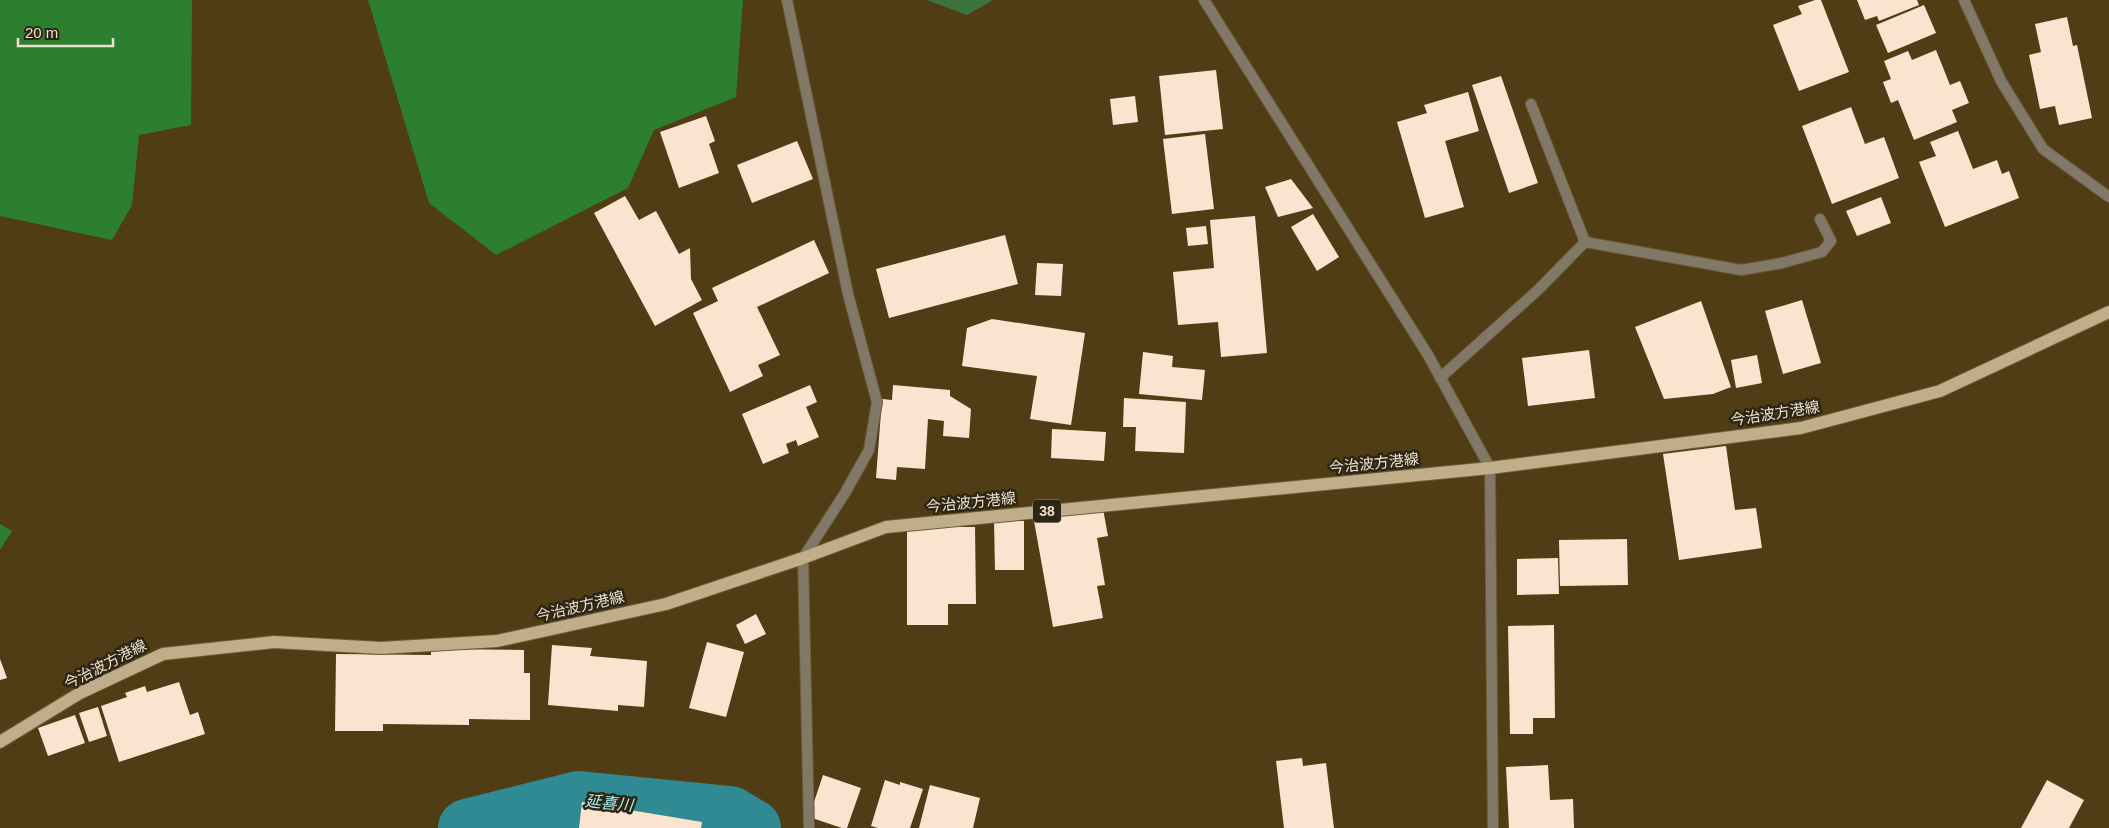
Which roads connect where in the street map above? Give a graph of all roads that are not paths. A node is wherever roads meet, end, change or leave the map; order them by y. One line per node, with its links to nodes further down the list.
1 (787, 0): 11 (street)
2 (1204, 0): 9 (street)
3 (1964, 0): 5 (street)
4 (1531, 104): 7 (street)
5 (2109, 197)
6 (1820, 219): 7 (street)
7 (1585, 242): 9 (street)
8 (2109, 312): 10 (main road, 今治波方港線 / 38)
9 (1440, 378): 10 (street)
10 (1490, 468): 11 (main road, 今治波方港線 / 38); 14 (street)
11 (803, 558): 12 (main road, 今治波方港線 / 38); 13 (street)
12 (0, 742)
13 (809, 828)
14 (1493, 828)

